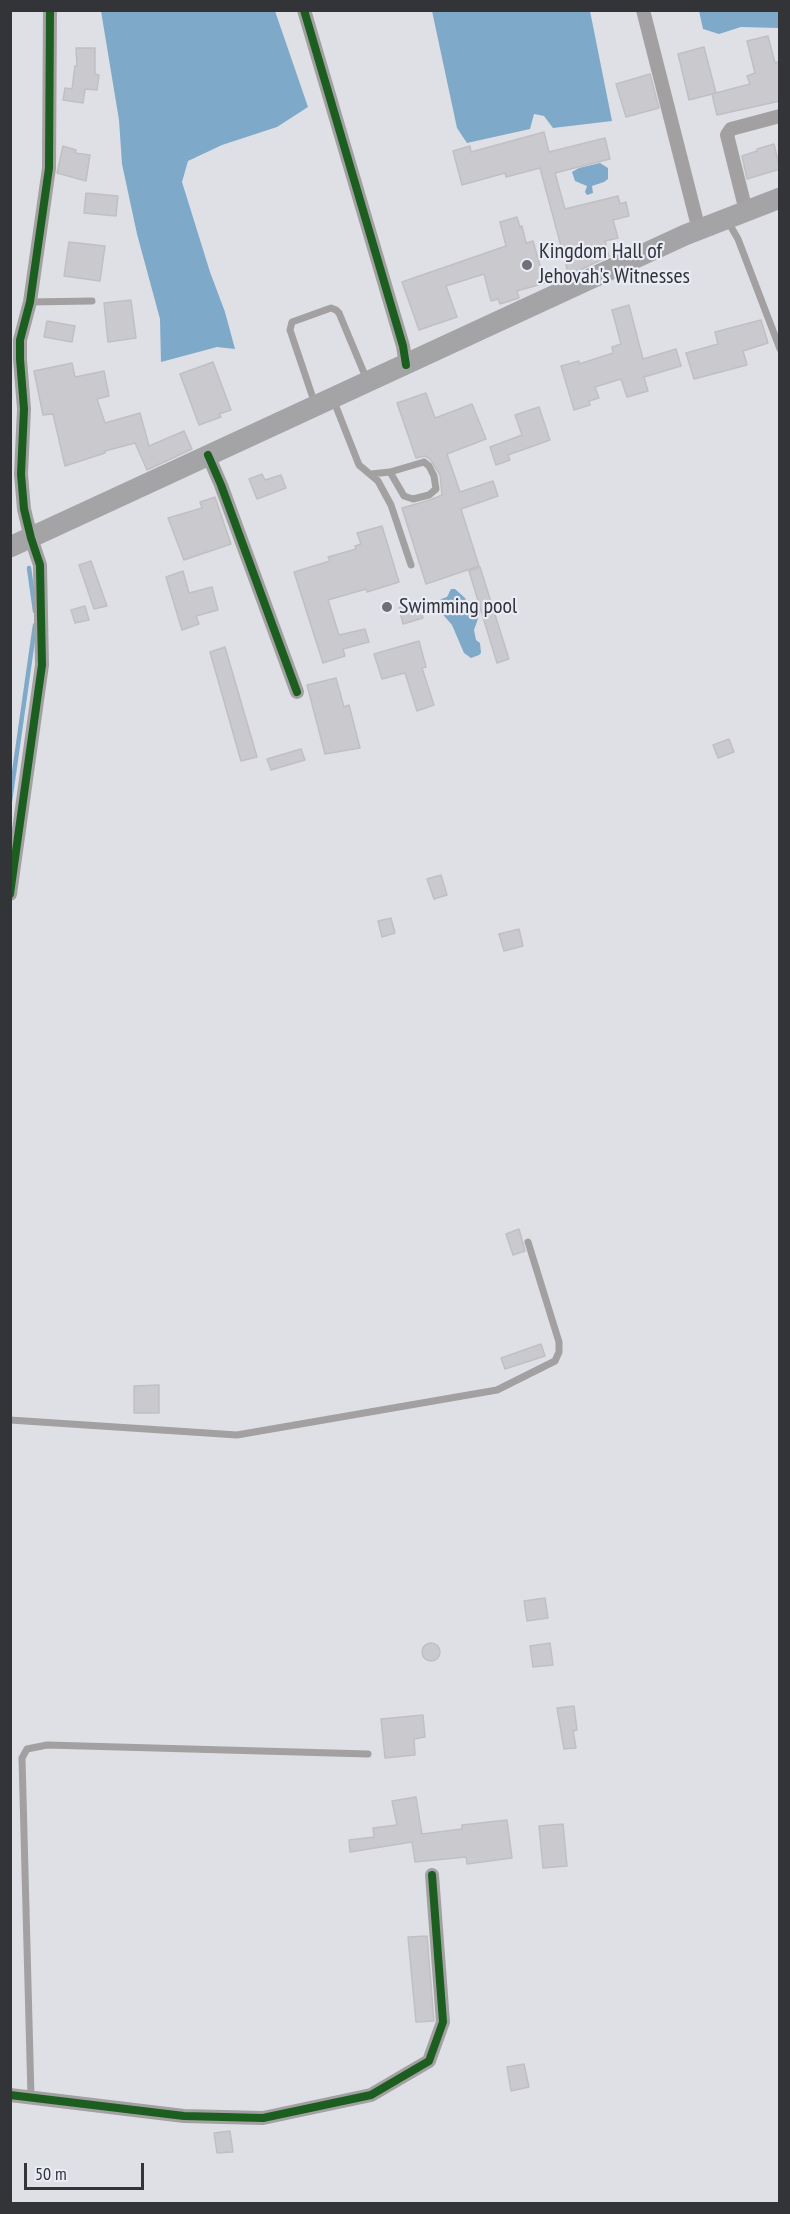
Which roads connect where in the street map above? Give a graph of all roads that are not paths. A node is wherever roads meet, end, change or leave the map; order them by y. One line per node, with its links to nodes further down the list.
1 (304, 10): 11 (street)
2 (643, 10): 7 (street)
3 (47, 11): 9 (street)
4 (780, 116): 6 (street)
5 (780, 198): 6 (main road)
6 (736, 214): 7 (main road); 10 (lane)
7 (699, 230): 11 (main road)
8 (92, 301): 9 (lane)
9 (30, 302): 14 (street)
10 (780, 349)
11 (406, 364): 12 (main road)
12 (368, 382): 13 (main road); 13 (lane)
13 (324, 402): 15 (main road); 17 (lane)
14 (16, 430): 18 (street)
15 (208, 454): 18 (main road); 21 (street)
16 (390, 472): 16 (lane); 17 (lane)
17 (371, 474): 20 (lane)
18 (30, 538): 19 (main road); 22 (street)
19 (10, 547)
20 (411, 565)
21 (297, 693)
22 (10, 894)
23 (528, 1242): 24 (lane)
24 (10, 1420)
25 (368, 1754): 28 (lane)
26 (432, 1875): 28 (street)
27 (10, 2095): 28 (street)
28 (31, 2097)

